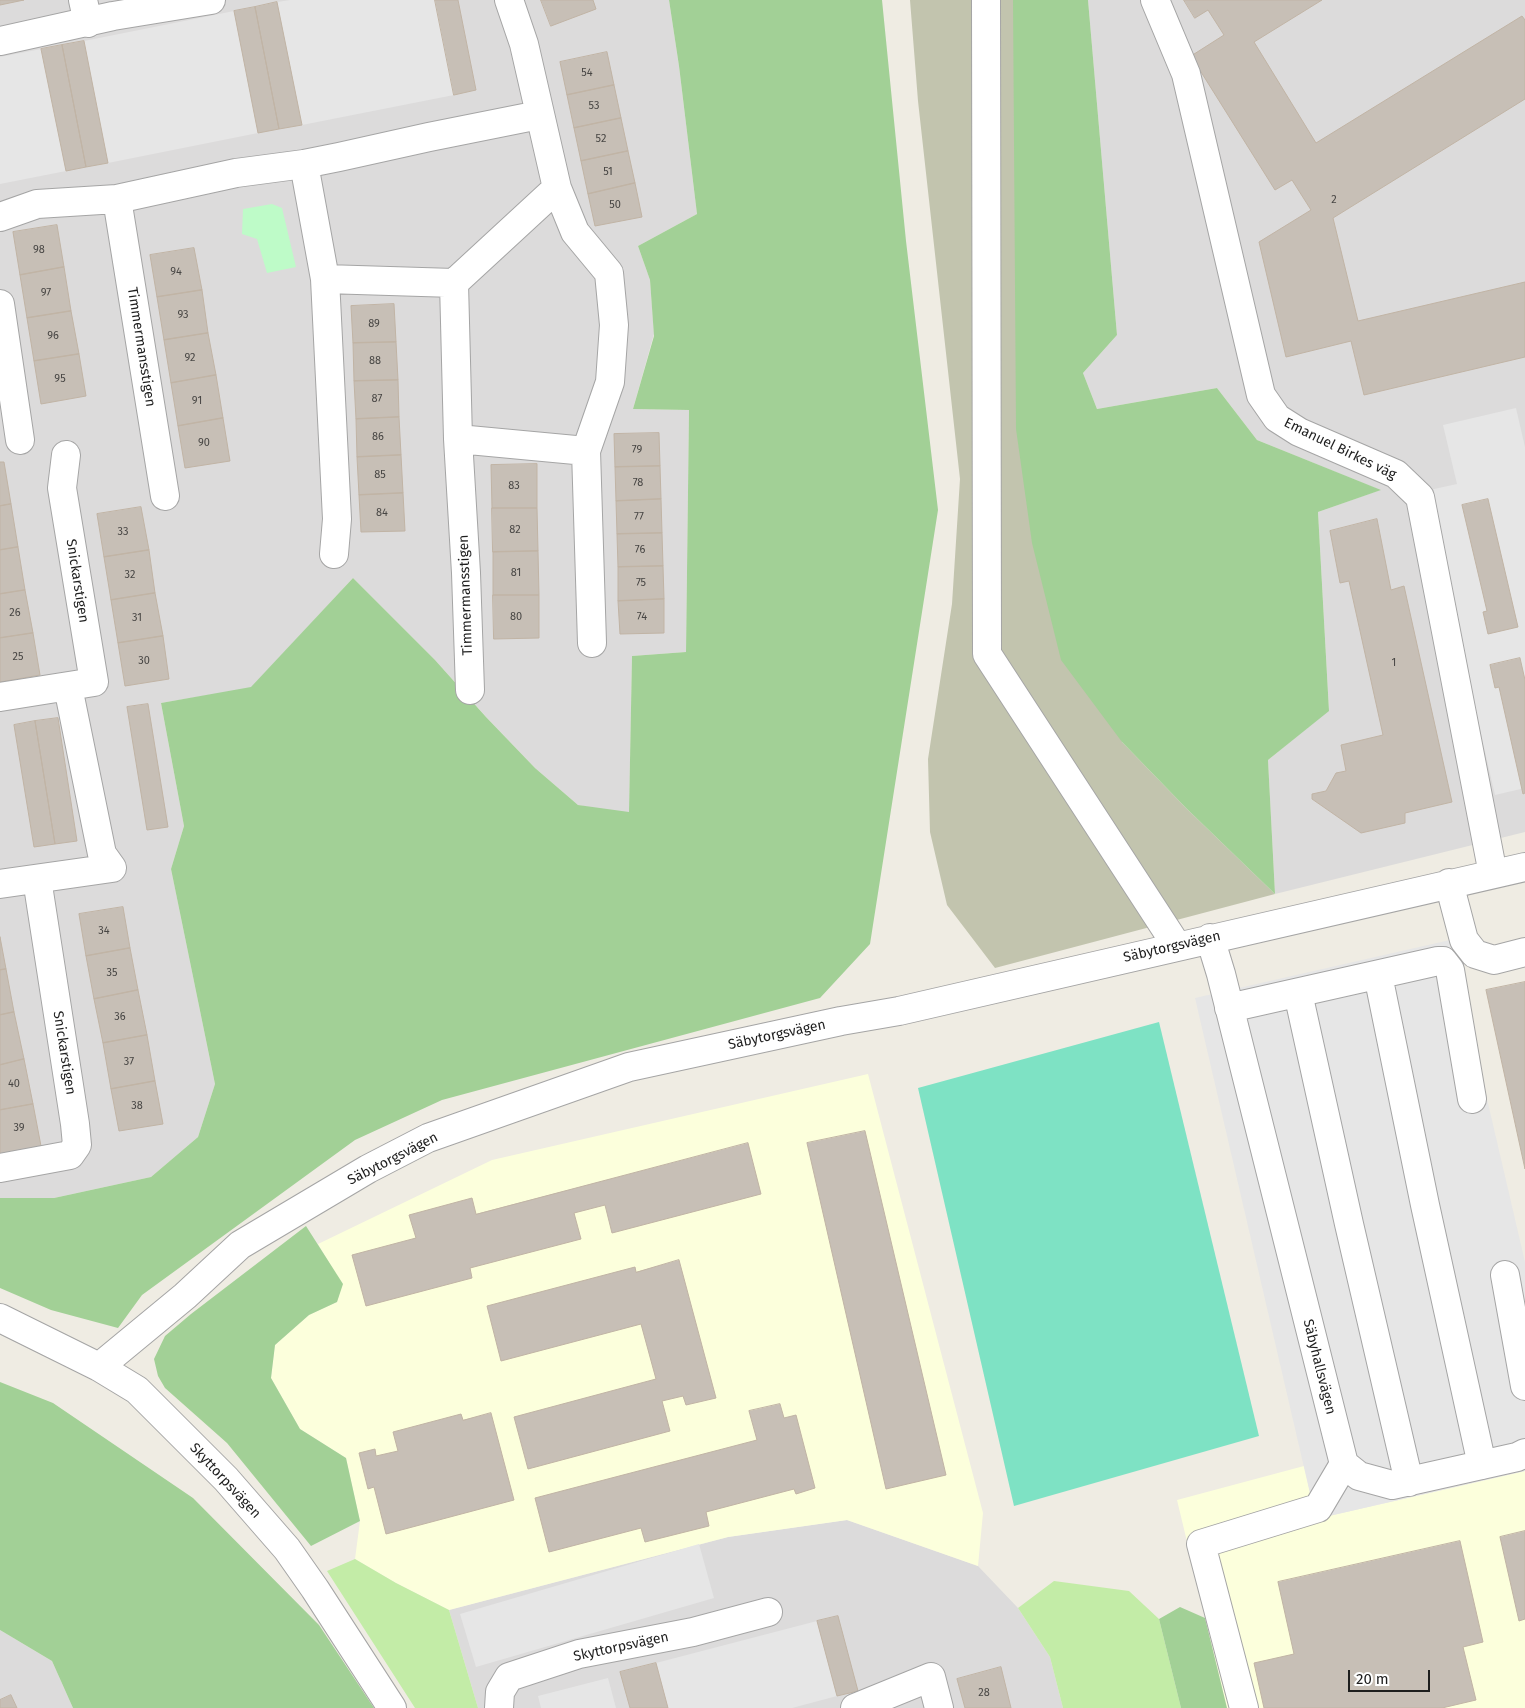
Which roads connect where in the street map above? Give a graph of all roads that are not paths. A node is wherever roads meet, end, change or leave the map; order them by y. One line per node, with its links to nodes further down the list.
1 (211, 0): 5 (street)
2 (509, 0): 7 (street)
3 (986, 0): 31 (street)
4 (1155, 0): 26 (street, Emanuel Birkes väg)
5 (86, 11): 6 (street)
6 (0, 41)
7 (539, 115): 8 (street); 9 (street)
8 (304, 164): 10 (street); 12 (street)
9 (557, 188): 13 (street); 17 (street)
10 (117, 199): 11 (street); 19 (street, Timmermansstigen)
11 (0, 217)
12 (325, 279): 13 (street); 20 (street)
13 (454, 283): 15 (street, Timmermansstigen)
14 (0, 304): 16 (street)
15 (458, 439): 17 (street); 23 (street, Timmermansstigen)
16 (20, 440)
17 (586, 451): 21 (street)
18 (66, 455): 22 (street, Snickarstigen)
19 (165, 496)
20 (334, 554)
21 (592, 643)
22 (68, 687): 24 (street, Snickarstigen); 27 (street)
23 (470, 690)
24 (0, 697)
25 (1525, 867): 26 (street, Säbytorgsvägen)
26 (1493, 874): 28 (street, Säbytorgsvägen)
27 (37, 879): 29 (street); 37 (street, Snickarstigen)
28 (1449, 883): 30 (street, Säbytorgsvägen); 32 (street)
29 (0, 884)
30 (1210, 938): 31 (street, Säbytorgsvägen); 35 (street, Säbyhallsvägen)
31 (1177, 946): 40 (street, Säbytorgsvägen)
32 (1525, 952)
33 (1378, 975): 34 (street); 36 (street); 44 (street)
34 (1298, 992): 35 (street); 45 (street)
35 (1229, 1008): 43 (street, Säbyhallsvägen)
36 (1472, 1099)
37 (0, 1168)
38 (1505, 1275): 41 (street)
39 (0, 1318): 40 (street, Skyttorpsvägen)
40 (99, 1367): 47 (street, Skyttorpsvägen)
41 (1525, 1386)
42 (1525, 1453): 44 (street)
43 (1344, 1464): 45 (street); 51 (street)
44 (1482, 1465): 45 (street)
45 (1409, 1482)
46 (768, 1612): 48 (street, Skyttorpsvägen)
47 (392, 1708)
48 (499, 1708)
49 (855, 1708): 50 (street)
50 (939, 1708)
51 (1244, 1708)

